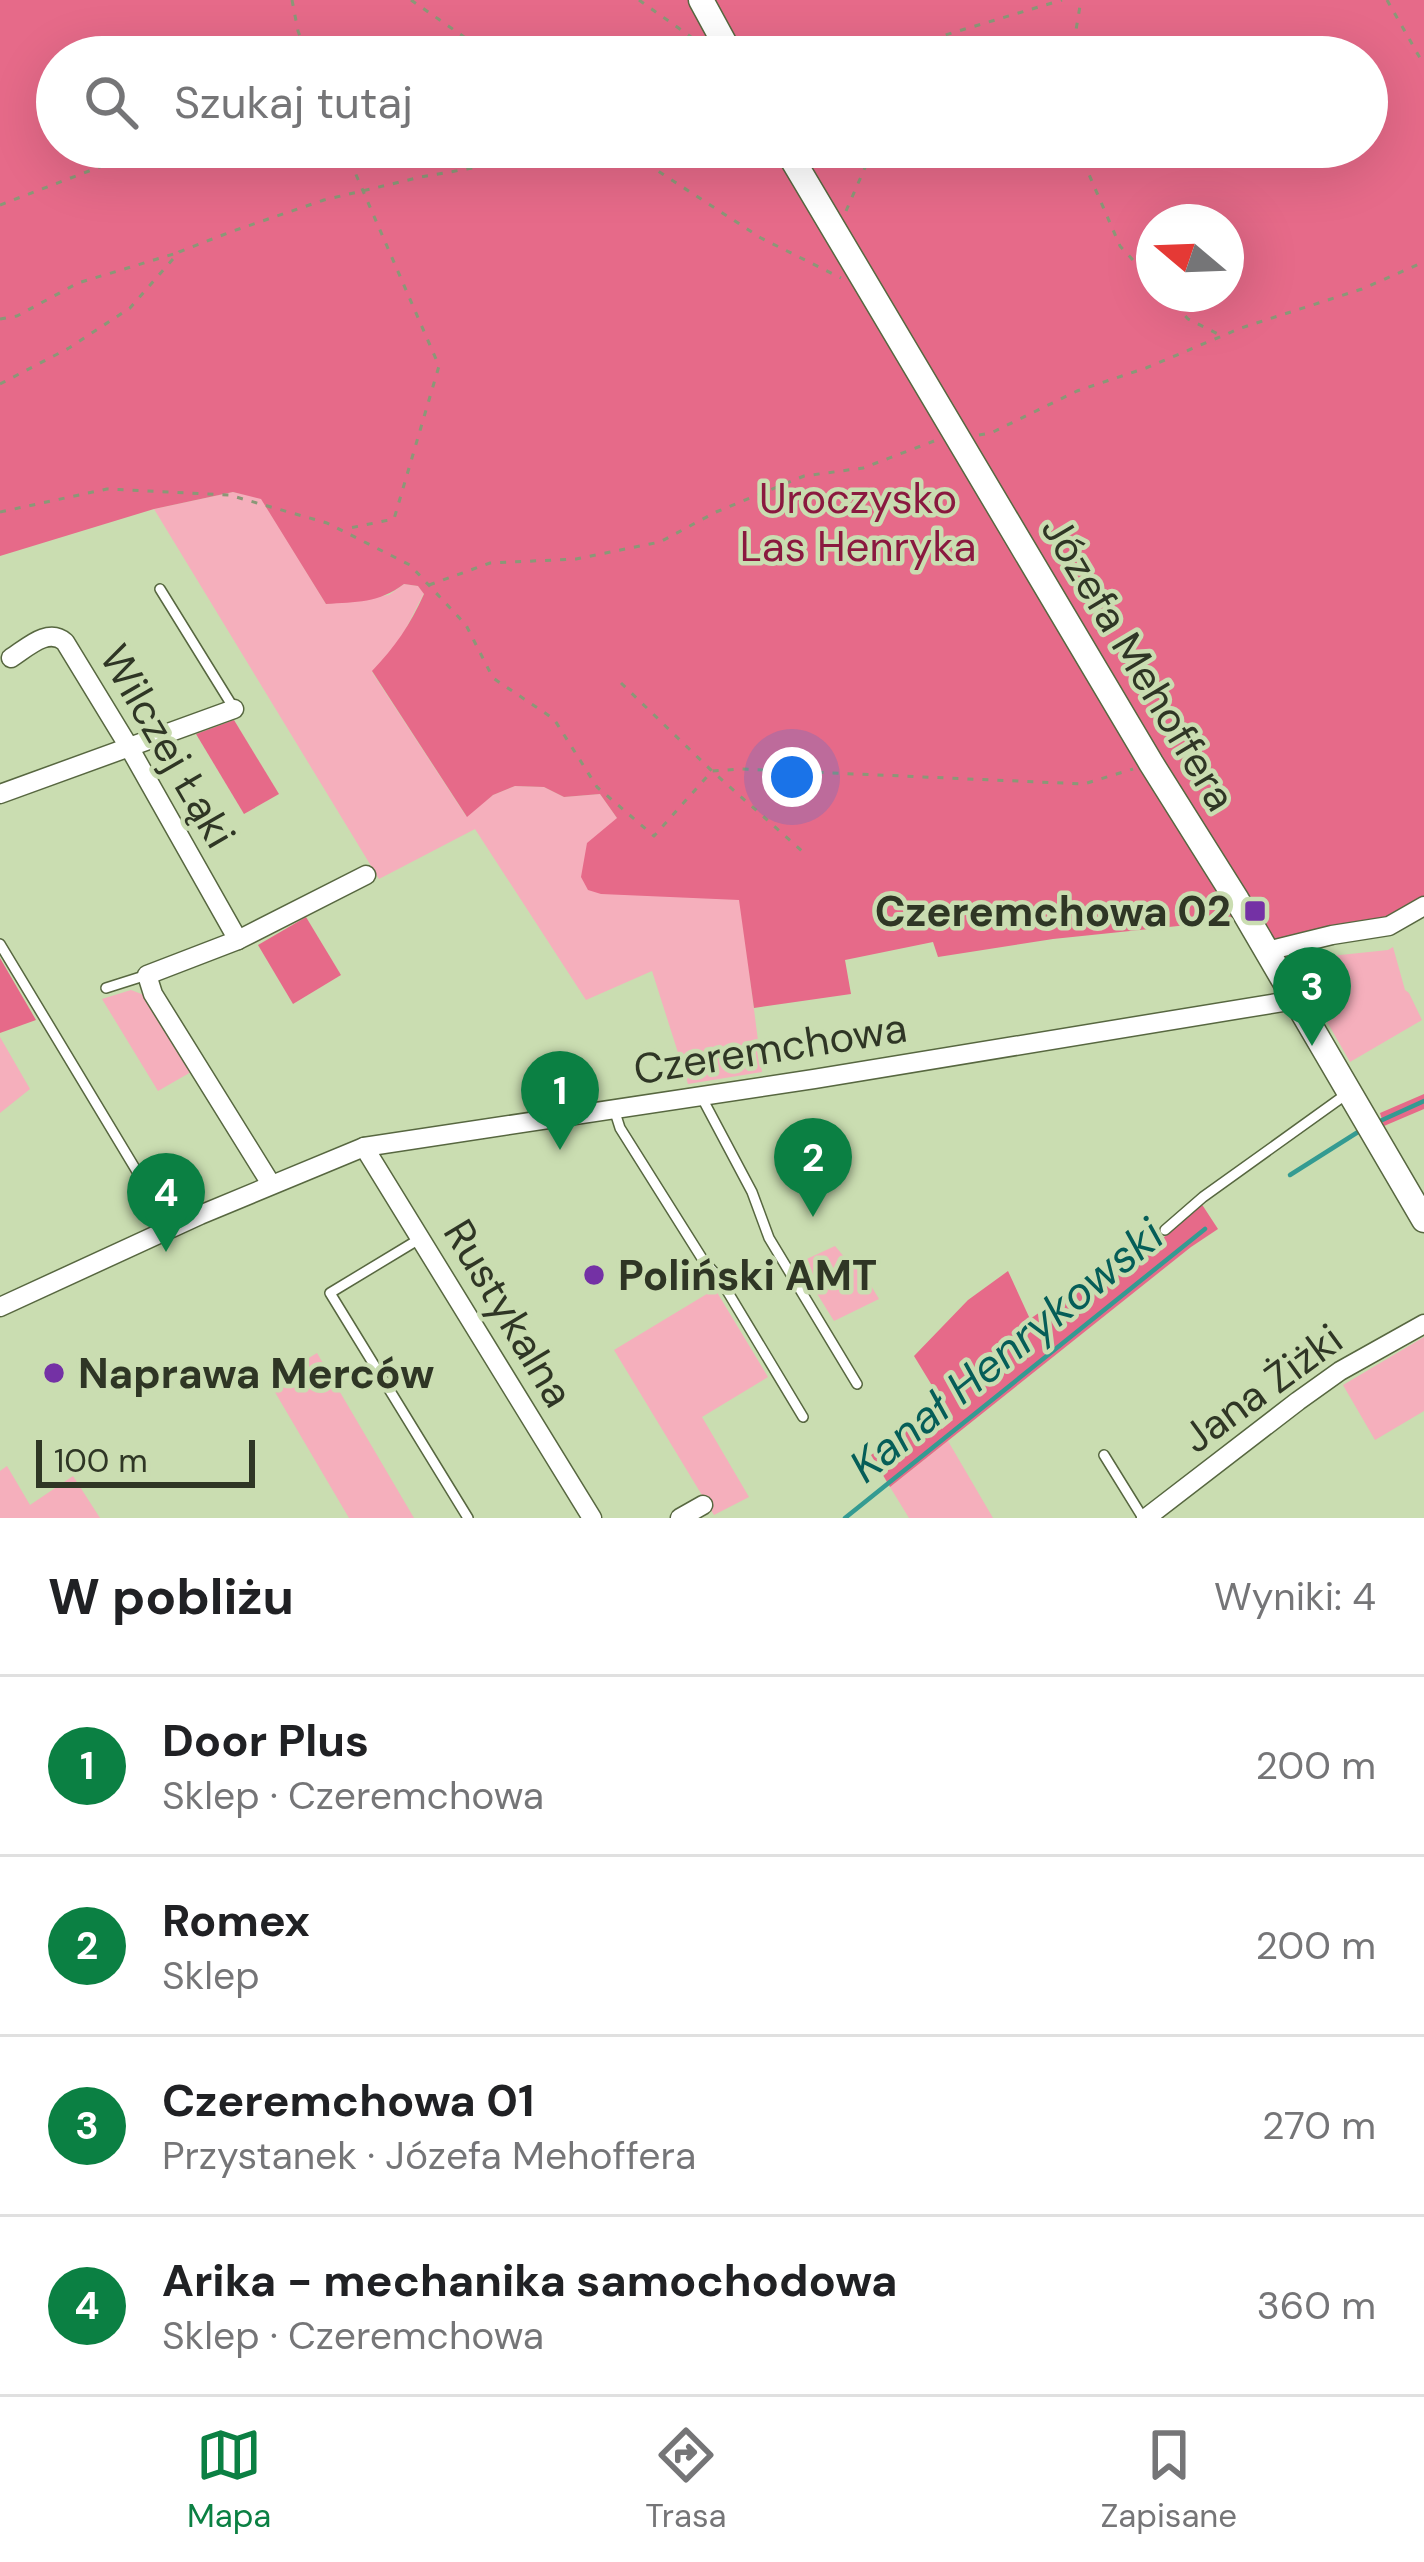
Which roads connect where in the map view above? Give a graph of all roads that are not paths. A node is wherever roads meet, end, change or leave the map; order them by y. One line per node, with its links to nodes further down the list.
1 (701, 0): 2 (street)
2 (721, 36)
3 (797, 168): 13 (street, Józefa Mehoffera)
4 (160, 589): 6 (lane)
5 (11, 658): 7 (street, Wilczej Łąki)
6 (234, 709): 7 (street)
7 (129, 748): 8 (street); 11 (street, Wilczej Łąki)
8 (0, 794)
9 (366, 875): 11 (street)
10 (1424, 906): 13 (street)
11 (238, 940): 14 (street)
12 (0, 944): 23 (lane)
13 (1267, 952): 16 (street, Józefa Mehoffera)
14 (147, 975): 15 (lane); 21 (street)
15 (106, 988)
16 (1295, 1000): 17 (street, Józefa Mehoffera); 18 (street, Czeremchowa)
17 (1348, 1093): 22 (street, Józefa Mehoffera); 24 (lane)
18 (700, 1096): 19 (street, Czeremchowa); 28 (lane)
19 (614, 1109): 20 (street, Czeremchowa); 29 (lane)
20 (364, 1147): 21 (street, Czeremchowa); 25 (street, Rustykalna)
21 (271, 1184): 23 (street, Czeremchowa)
22 (1424, 1220)
23 (171, 1228): 26 (street, Czeremchowa)
24 (1166, 1230)
25 (421, 1238): 32 (lane); 33 (street, Rustykalna)
26 (0, 1307)
27 (1424, 1324): 35 (street, Jana Żiżki)
28 (857, 1384)
29 (803, 1417)
30 (1104, 1454): 35 (lane)
31 (703, 1505): 34 (street)
32 (468, 1518)
33 (592, 1518)
34 (680, 1518)
35 (1145, 1518)

